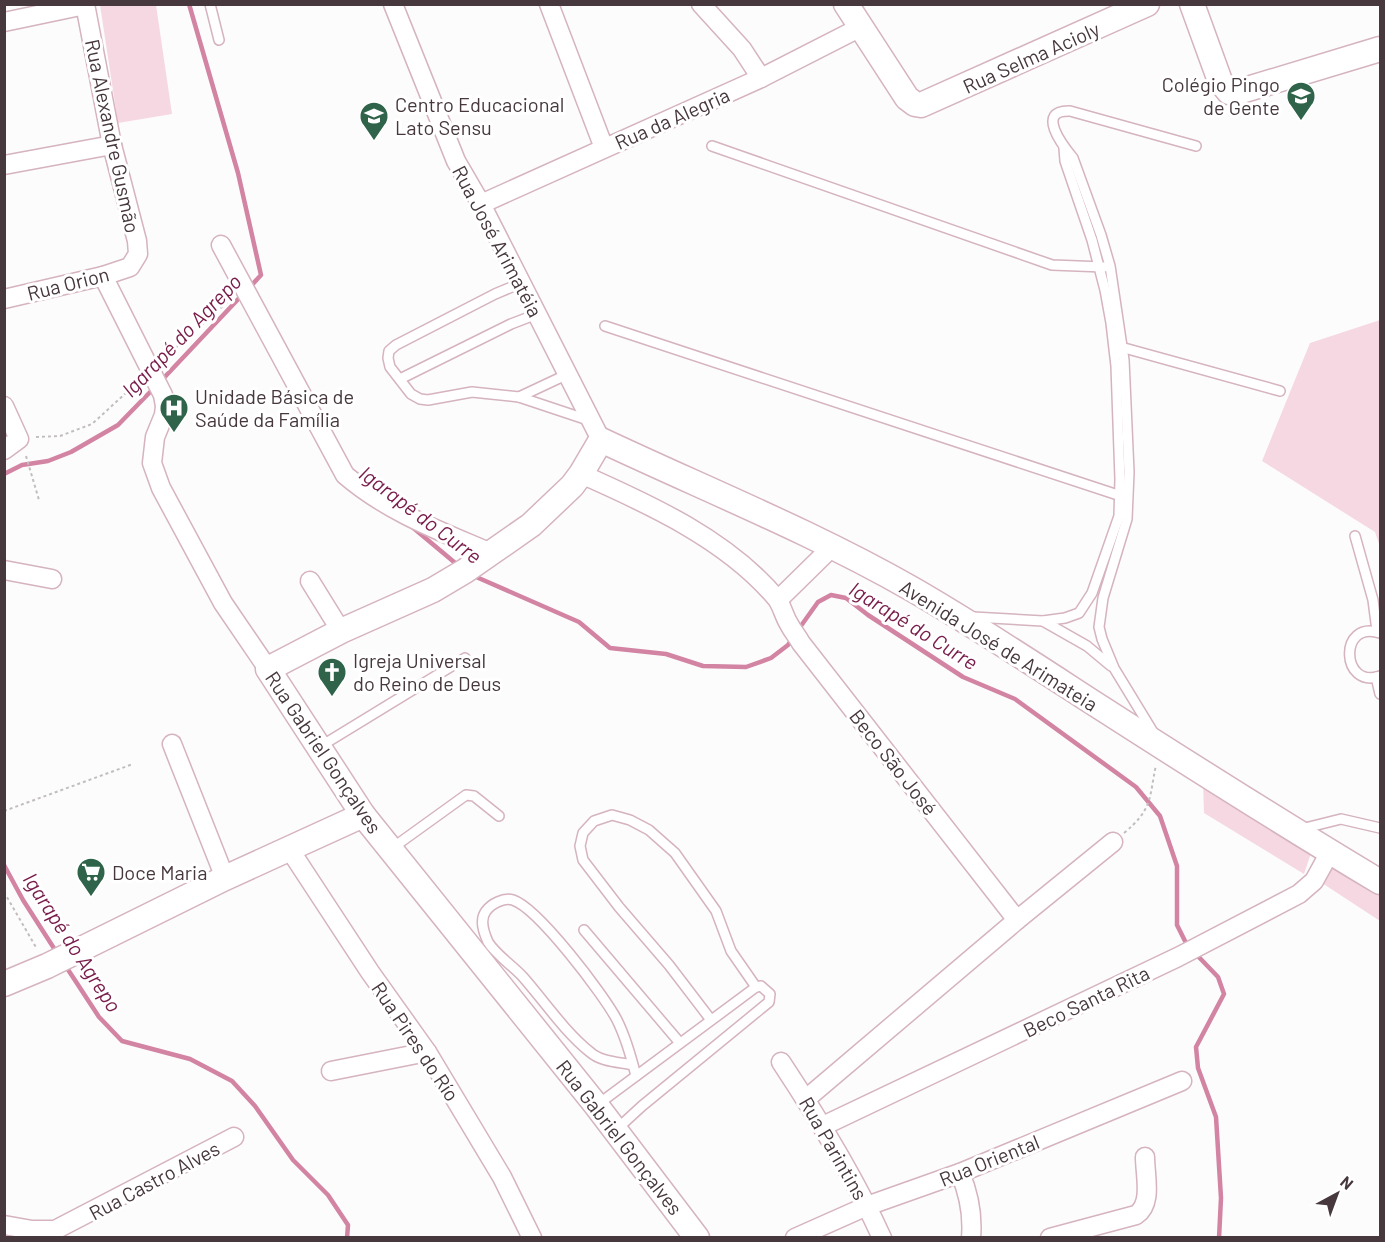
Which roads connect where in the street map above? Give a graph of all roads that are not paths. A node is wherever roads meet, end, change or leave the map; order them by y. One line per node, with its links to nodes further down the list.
1 (210, 4): 11 (lane)
2 (393, 4): 20 (street, Rua José Arimatéia)
3 (549, 4): 17 (street)
4 (701, 4): 13 (street)
5 (846, 4): 10 (street)
6 (1147, 4): 10 (street, Rua Selma Acioly)
7 (1192, 4): 12 (street)
8 (85, 5): 9 (street); 14 (street, Rua Alexandre Gusmão)
9 (4, 22)
10 (861, 27): 13 (street, Rua da Alegria)
11 (219, 40)
12 (1380, 49)
13 (760, 78): 17 (street, Rua da Alegria)
14 (112, 145): 19 (street); 23 (street, Rua Alexandre Gusmão)
15 (712, 146): 24 (lane)
16 (1196, 146): 18 (lane)
17 (604, 148): 20 (street, Rua da Alegria)
18 (1064, 148): 22 (lane); 24 (lane)
19 (4, 165)
20 (481, 204): 26 (street, Rua José Arimatéia)
21 (221, 245): 42 (street)
22 (1110, 266): 24 (lane); 30 (lane)
23 (130, 267): 25 (street, Rua Orion)
24 (1099, 267): 30 (lane)
25 (103, 276): 27 (street, Rua Orion); 53 (street, Rua Gabriel Gonçalves)
26 (521, 283): 28 (street, Rua José Arimatéia); 32 (lane)
27 (4, 299)
28 (537, 314): 31 (street, Rua José Arimatéia); 32 (lane)
29 (605, 326): 39 (lane)
30 (1117, 346): 33 (lane); 39 (lane)
31 (568, 374): 34 (lane); 36 (street, Rua José Arimatéia)
32 (400, 380): 34 (lane)
33 (1280, 391)
34 (519, 397): 36 (lane)
35 (4, 406): 37 (street)
36 (596, 430): 38 (street); 41 (street, Avenida José de Arimateia)
37 (4, 450)
38 (581, 474): 42 (street); 46 (street, Beco São José)
39 (1124, 496): 48 (lane); 52 (lane)
40 (1355, 536): 50 (lane)
41 (832, 547): 46 (street); 47 (street, Avenida José de Arimateia)
42 (491, 553): 49 (street)
43 (4, 570): 44 (street)
44 (52, 579)
45 (310, 581): 49 (street)
46 (778, 600): 69 (street, Beco São José)
47 (959, 616): 48 (lane); 57 (street, Avenida José de Arimateia)
48 (1043, 621): 52 (lane)
49 (341, 632): 53 (street)
50 (1379, 632): 54 (lane)
51 (465, 658): 58 (lane)
52 (1114, 668): 57 (lane)
53 (268, 669): 58 (street, Rua Gabriel Gonçalves)
54 (1378, 676): 55 (lane)
55 (1380, 694)
56 (172, 744): 67 (street)
57 (1161, 746): 62 (street, Avenida José de Arimateia)
58 (319, 747): 59 (street, Rua Gabriel Gonçalves)
59 (363, 815): 64 (street, Rua Gabriel Gonçalves); 65 (street)
60 (499, 816): 64 (lane)
61 (1380, 828): 62 (lane)
62 (1296, 830): 66 (street, Avenida José de Arimateia)
63 (1113, 842): 69 (street)
64 (391, 849): 82 (street, Rua Gabriel Gonçalves)
65 (290, 850): 67 (street); 75 (street, Rua Pires do Río)
66 (1330, 852): 68 (street, Avenida José de Arimateia); 83 (street, Beco Santa Rita)
67 (225, 878): 71 (street)
68 (1380, 882)
69 (1017, 920): 81 (street)
70 (584, 930): 74 (lane)
71 (4, 984)
72 (756, 987): 73 (lane); 73 (lane); 84 (lane)
73 (711, 1020): 74 (lane)
74 (680, 1043): 79 (lane)
75 (427, 1052): 78 (street); 90 (street, Rua Pires do Río)
76 (781, 1062): 81 (street, Rua Parintins)
77 (633, 1065): 77 (lane); 79 (lane)
78 (331, 1071)
79 (636, 1076): 82 (lane)
80 (1182, 1082): 87 (street, Rua Oriental)
81 (806, 1099): 83 (street, Rua Parintins)
82 (596, 1106): 84 (street, Rua Gabriel Gonçalves)
83 (823, 1126): 88 (street, Rua Parintins)
84 (615, 1131): 91 (street, Rua Gabriel Gonçalves)
85 (234, 1137): 89 (street, Rua Castro Alves)
86 (1144, 1157): 95 (street)
87 (960, 1173): 88 (street, Rua Oriental); 94 (street)
88 (867, 1206): 92 (street, Rua Oriental); 93 (street, Rua Parintins)
89 (4, 1224)
90 (532, 1238)
91 (697, 1238)
92 (795, 1238)
93 (882, 1238)
94 (971, 1238)
95 (1050, 1238)

